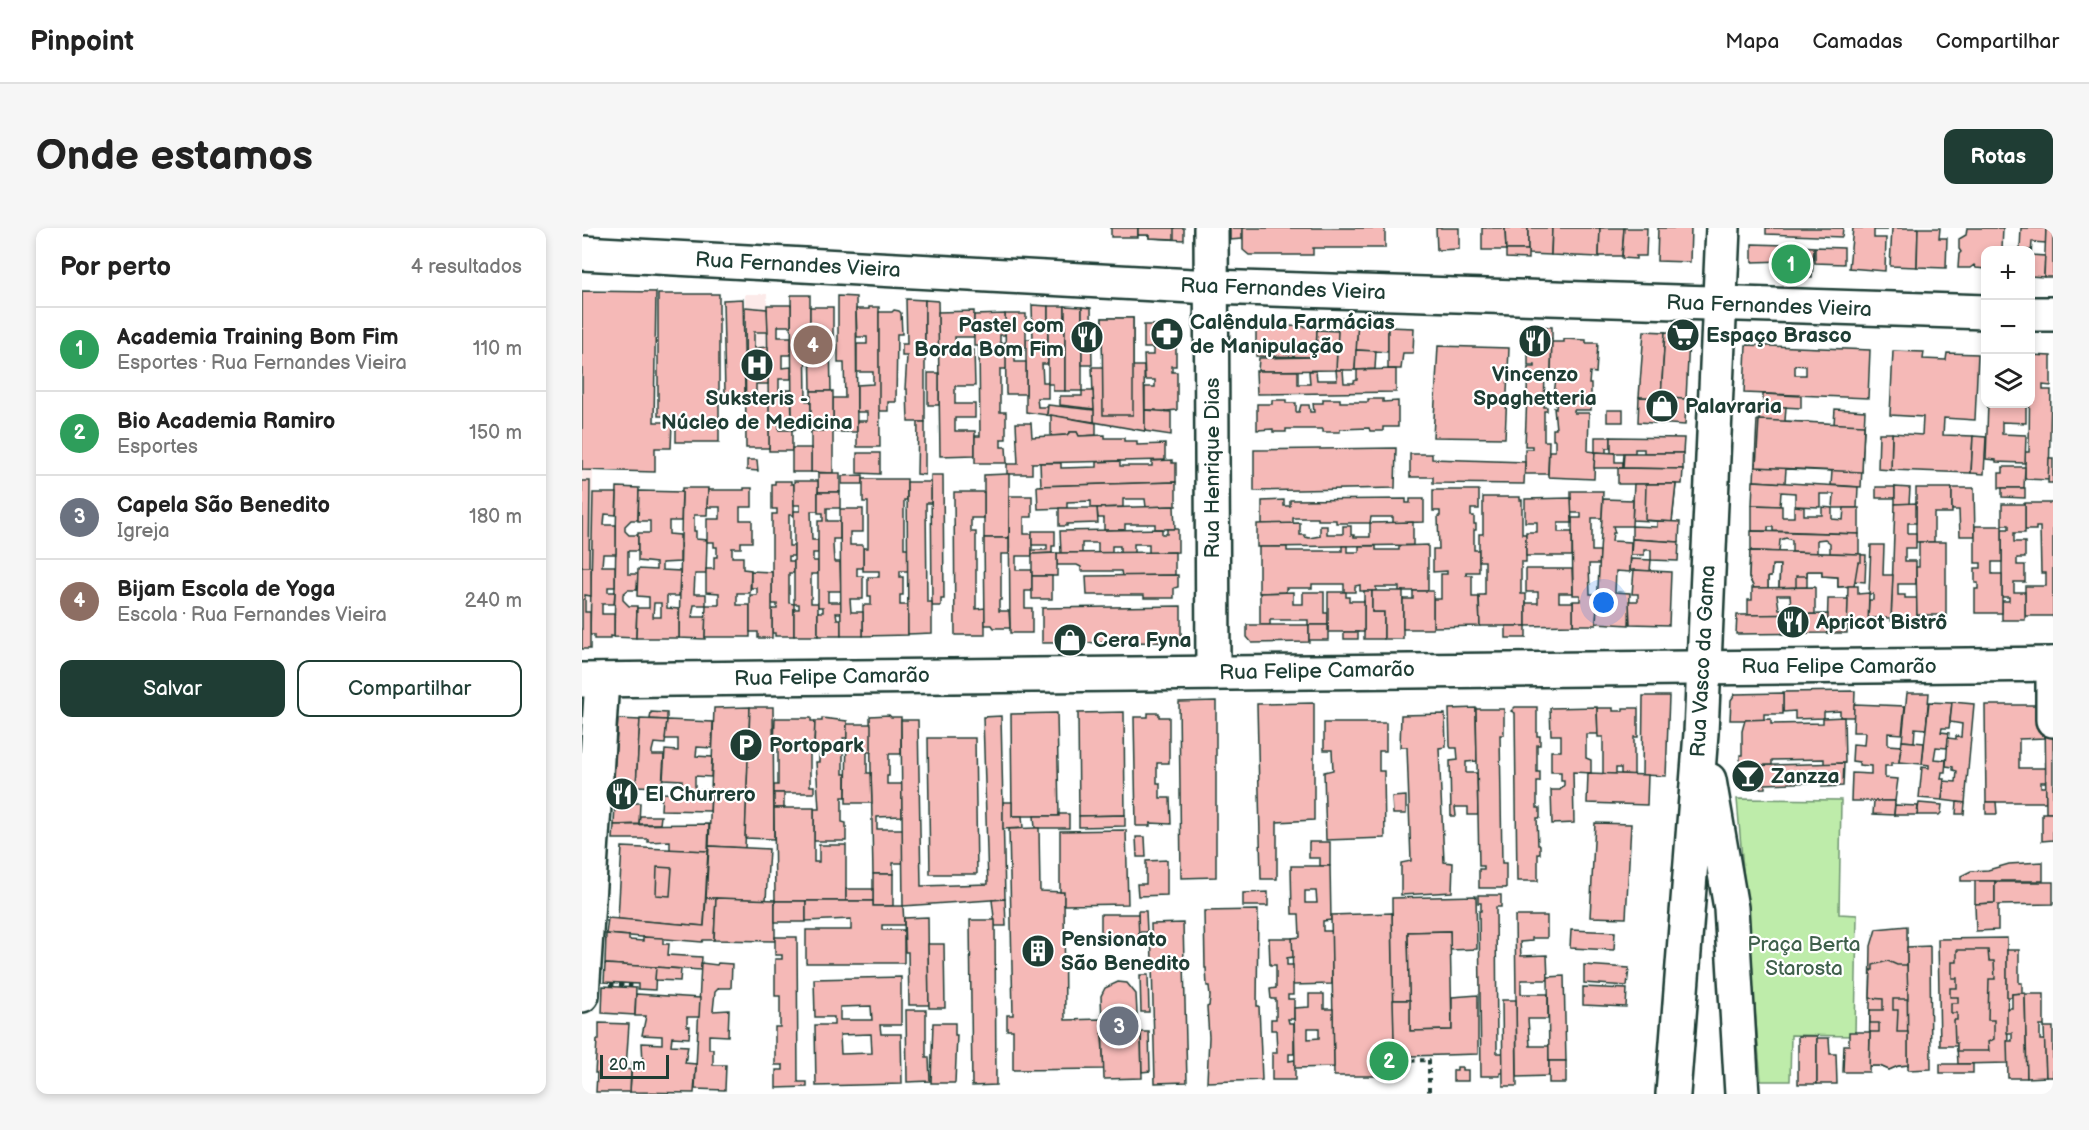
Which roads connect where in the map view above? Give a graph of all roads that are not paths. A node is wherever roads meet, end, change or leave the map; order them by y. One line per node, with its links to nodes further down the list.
1 (1211, 228): 4 (street, Rua Henrique Dias)
2 (1723, 228): 5 (street, Rua Vasco da Gama)
3 (582, 253): 4 (street, Rua Fernandes Vieira)
4 (1211, 287): 5 (street, Rua Fernandes Vieira); 11 (street, Rua Henrique Dias)
5 (1720, 304): 6 (street, Rua Fernandes Vieira); 10 (street, Rua Vasco da Gama)
6 (1981, 312)
7 (2035, 314): 8 (street)
8 (2053, 314)
9 (2053, 664): 10 (street, Rua Felipe Camarão); 13 (street)
10 (1704, 666): 11 (street, Rua Felipe Camarão); 14 (street, Rua Vasco da Gama)
11 (1213, 673): 12 (street, Rua Felipe Camarão)
12 (592, 680): 15 (street)
13 (2053, 720)
14 (1701, 733): 16 (street, Rua Vasco da Gama); 17 (street)
15 (582, 995)
16 (1673, 1094)
17 (1742, 1094)

